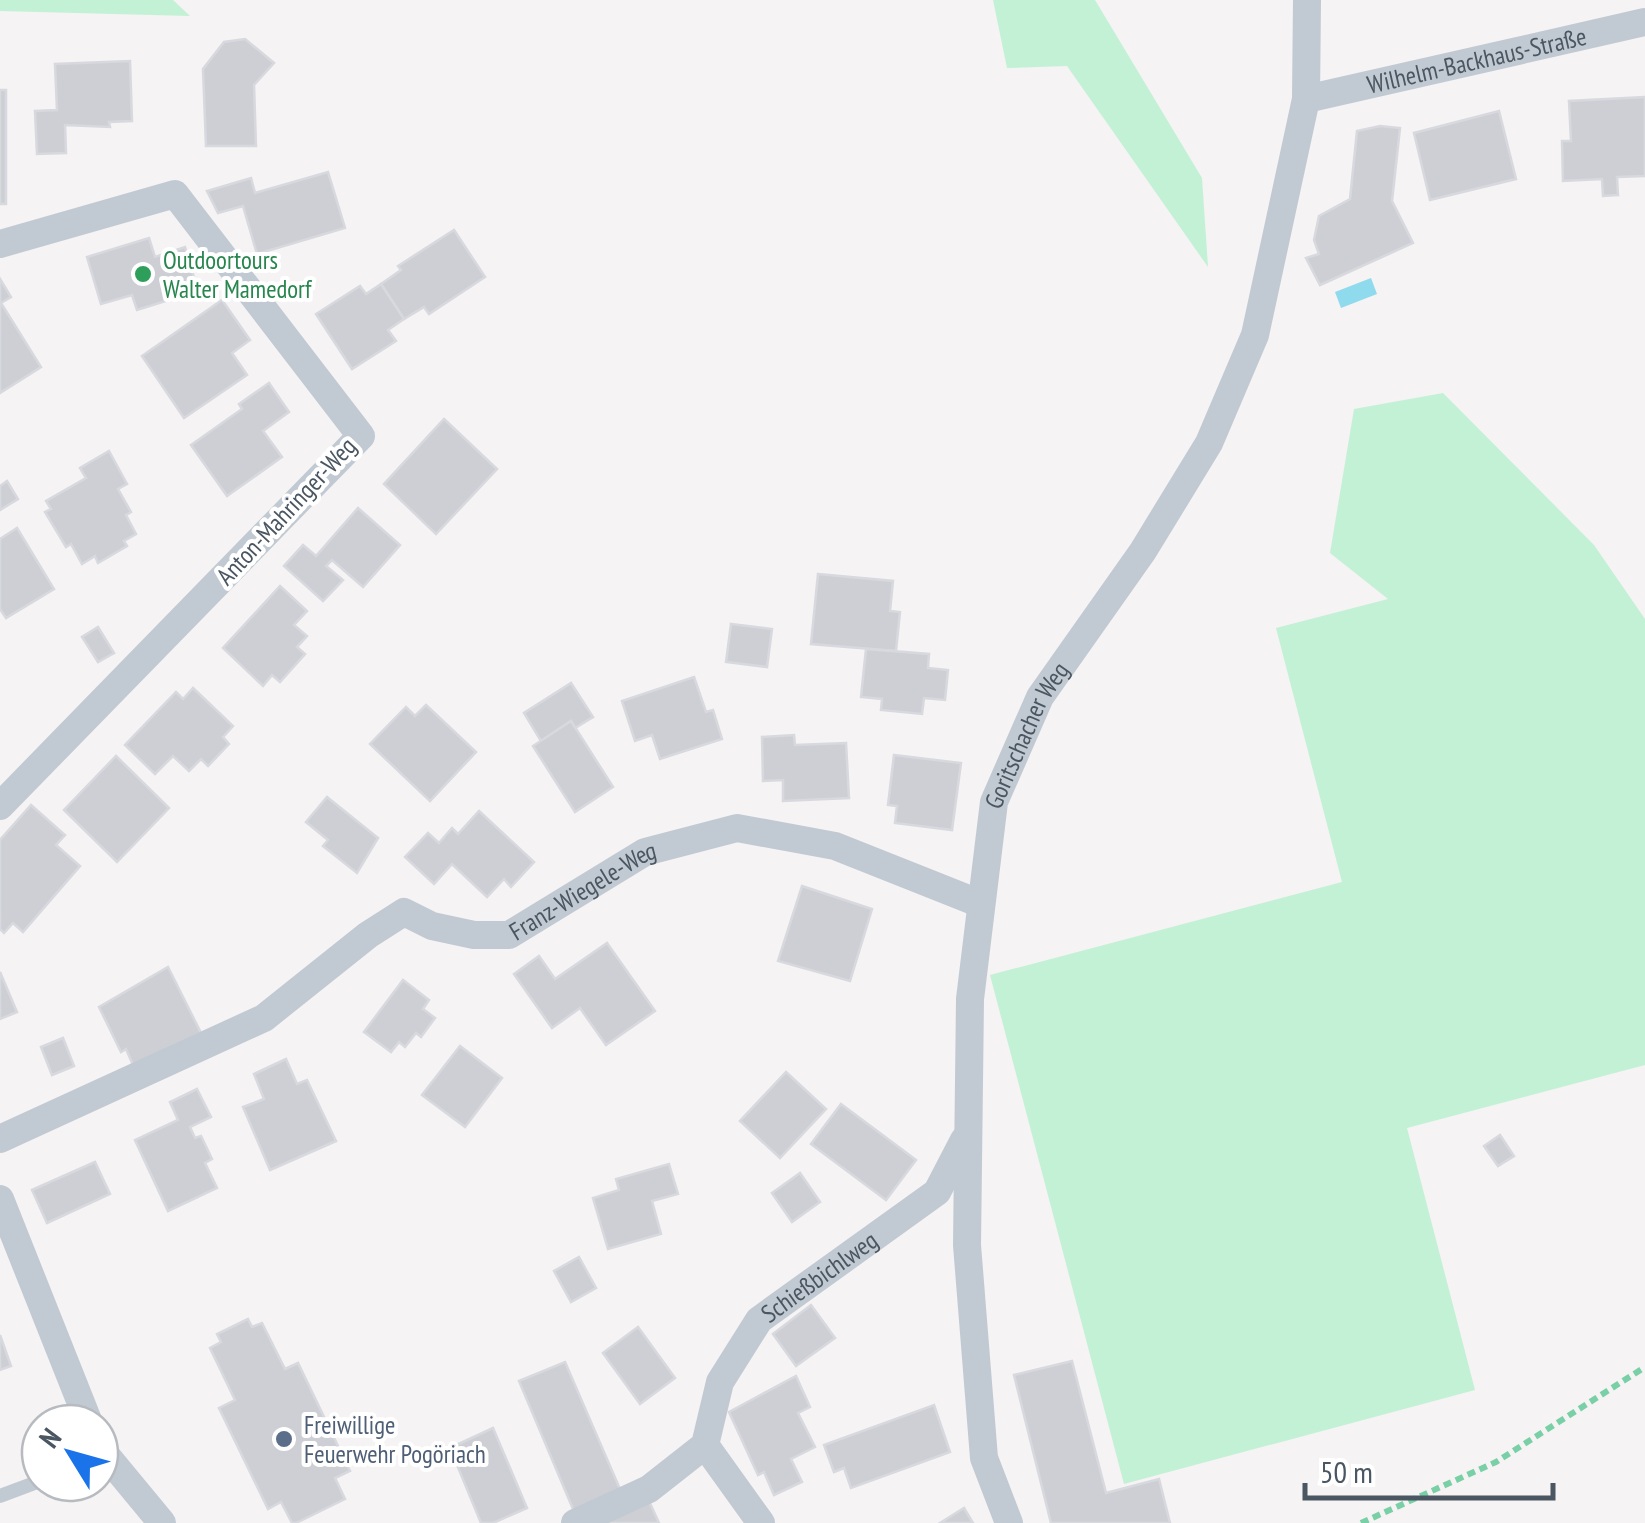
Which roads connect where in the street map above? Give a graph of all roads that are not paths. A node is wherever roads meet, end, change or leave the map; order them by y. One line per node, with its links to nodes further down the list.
1 (1307, 0): 3 (street, Goritschacher Weg)
2 (1645, 22): 3 (street, Wilhelm-Backhaus-Straße)
3 (1306, 99): 6 (street, Goritschacher Weg)
4 (0, 244): 5 (street, Anton-Mahringer-Weg)
5 (0, 806)
6 (981, 904): 7 (street, Goritschacher Weg); 8 (street, Franz-Wiegele-Weg)
7 (967, 1134): 11 (street, Schießbichlweg); 16 (street, Goritschacher Weg)
8 (0, 1138)
9 (0, 1199): 10 (street)
10 (81, 1403)
11 (705, 1445): 14 (street); 15 (street)
12 (120, 1475): 13 (street)
13 (162, 1523)
14 (575, 1523)
15 (761, 1523)
16 (1009, 1523)

